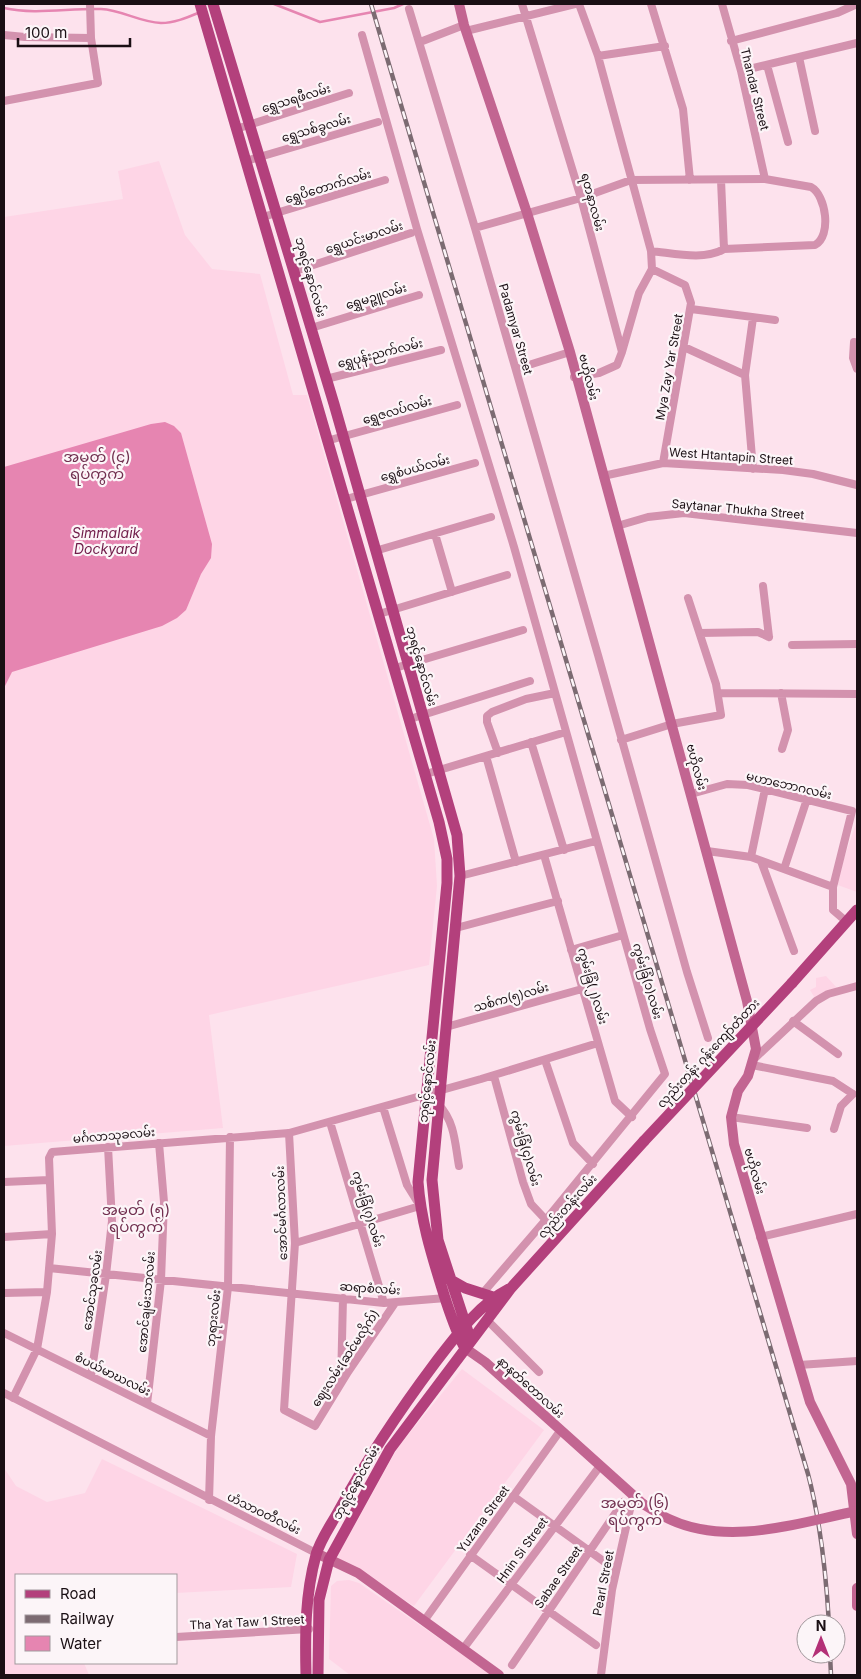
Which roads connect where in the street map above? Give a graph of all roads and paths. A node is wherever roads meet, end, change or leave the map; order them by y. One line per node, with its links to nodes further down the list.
1 (90, 4): 17 (street)
2 (200, 4): 30 (main road, ဘုရင့်နောင်လမ်း)
3 (459, 4): 14 (main road, ဗဟိုလမ်း)
4 (522, 4): 13 (street, ရတနာလမ်း)
5 (575, 4): 13 (street)
6 (579, 4): 22 (street)
7 (651, 4): 21 (street)
8 (731, 4): 10 (street)
9 (857, 4): 18 (street)
10 (722, 5): 18 (street, Thandar Street)
11 (214, 9): 29 (main road, ဘုရင့်နောင်လမ်း)
12 (408, 9): 19 (street, Padamyar Street)
13 (526, 15): 14 (street); 40 (street, ရတနာလမ်း)
14 (465, 28): 19 (street); 42 (main road, ဗဟိုလမ်း)
15 (4, 35): 17 (street)
16 (362, 35): 96 (street, ကွမ်းခြံ(၁)လမ်း)
17 (92, 38): 27 (street)
18 (731, 41): 25 (street, Thandar Street)
19 (420, 42): 44 (street, Padamyar Street)
20 (857, 43): 23 (street)
21 (665, 46): 22 (street); 37 (street)
22 (598, 56): 36 (street)
23 (799, 57): 24 (street); 31 (street)
24 (767, 65): 25 (street); 32 (street)
25 (741, 71): 39 (street, Thandar Street)
26 (349, 93): 29 (street, ရွှေသရဖီလမ်း)
27 (4, 101)
28 (378, 122): 33 (street, ရွှေသစ်ခွလမ်း)
29 (250, 124): 30 (street, ရွှေသရဖီလမ်း); 33 (main road, ဘုရင့်နောင်လမ်း)
30 (236, 129): 34 (main road, ဘုရင့်နောင်လမ်း)
31 (815, 131)
32 (788, 142)
33 (261, 156): 34 (street, ရွှေသစ်ခွလမ်း); 41 (main road, ဘုရင့်နောင်လမ်း)
34 (246, 161): 43 (main road, ဘုရင့်နောင်လမ်း)
35 (385, 180): 41 (street, ရွှေပိတောက်လမ်း)
36 (631, 180): 37 (street); 40 (street); 47 (street)
37 (690, 180): 38 (street)
38 (721, 180): 39 (street); 46 (street)
39 (765, 180): 46 (street)
40 (581, 198): 42 (street); 59 (street, ရတနာလမ်း)
41 (278, 213): 43 (street, ရွှေပိတောက်လမ်း); 49 (main road, ဘုရင့်နောင်လမ်း)
42 (527, 213): 44 (street); 58 (main road, ဗဟိုလမ်း)
43 (264, 218): 67 (main road, ဘုရင့်နောင်လမ်း)
44 (475, 228): 60 (street, Padamyar Street)
45 (411, 233): 49 (street, ရွှေယင်းမာလမ်း)
46 (724, 249): 47 (street)
47 (651, 251): 48 (street)
48 (652, 269): 51 (street, Mya Zay Yar Street); 59 (street)
49 (295, 271): 54 (main road, ဘုရင့်နောင်လမ်း)
50 (419, 295): 54 (street, ရွှေမဉ္ဇူလမ်း)
51 (691, 309): 52 (street); 56 (street, Mya Zay Yar Street)
52 (753, 318): 53 (street); 62 (street)
53 (775, 320)
54 (311, 328): 64 (main road, ဘုရင့်နောင်လမ်း)
55 (854, 342): 61 (street)
56 (684, 347): 62 (street); 71 (street, Mya Zay Yar Street)
57 (441, 350): 64 (street, ရွှေပုန်းညက်လမ်း)
58 (570, 352): 60 (street); 63 (main road, ဗဟိုလမ်း)
59 (622, 352): 63 (street)
60 (516, 369): 104 (street, Padamyar Street)
61 (857, 369)
62 (745, 375): 72 (street)
63 (574, 377): 73 (main road, ဗဟိုလမ်း)
64 (326, 379): 65 (main road, ဘုရင့်နောင်လမ်း)
65 (334, 404): 67 (street); 68 (main road, ဘုရင့်နောင်လမ်း)
66 (457, 405): 68 (street, ရွှေဇလပ်လမ်း)
67 (320, 408): 69 (main road, ဘုရင့်နောင်လမ်း)
68 (344, 437): 69 (street, ရွှေဇလပ်လမ်း); 75 (main road, ဘုရင့်နောင်လမ်း)
69 (330, 440): 76 (main road, ဘုရင့်နောင်လမ်း)
70 (475, 463): 75 (street, ရွှေစံပယ်လမ်း)
71 (663, 463): 72 (street, West Htantapin Street); 73 (street, West Htantapin Street)
72 (753, 469): 74 (street, West Htantapin Street)
73 (603, 476): 78 (main road, ဗဟိုလမ်း)
74 (857, 485)
75 (361, 495): 76 (street, ရွှေစံပယ်လမ်း); 81 (main road, ဘုရင့်နောင်လမ်း)
76 (346, 499): 87 (main road, ဘုရင့်နောင်လမ်း)
77 (491, 517): 80 (street)
78 (617, 526): 79 (street, Saytanar Thukha Street); 102 (main road, ဗဟိုလမ်း)
79 (857, 533)
80 (435, 534): 81 (street); 84 (street)
81 (375, 551): 86 (main road, ဘုရင့်နောင်လမ်း)
82 (507, 575): 84 (street)
83 (763, 586): 89 (street)
84 (452, 592): 86 (street)
85 (688, 598): 89 (street)
86 (392, 610): 87 (street); 93 (main road, ဘုရင့်နောင်လမ်း)
87 (379, 614): 94 (main road, ဘုရင့်နောင်လမ်း)
88 (522, 630): 93 (street)
89 (700, 633): 97 (street)
90 (857, 640): 92 (street)
91 (792, 645): 92 (street)
92 (857, 646)
93 (408, 664): 94 (street); 100 (main road, ဘုရင့်နောင်လမ်း)
94 (395, 668): 101 (main road, ဘုရင့်နောင်လမ်း)
95 (530, 682): 100 (street)
96 (555, 693): 103 (street, ကွမ်းခြံ(၁)လမ်း); 107 (street)
97 (718, 693): 98 (street); 102 (street)
98 (781, 693): 99 (street); 106 (street)
99 (857, 694)
100 (422, 715): 101 (street); 109 (main road, ဘုရင့်နောင်လမ်း)
101 (410, 719): 110 (main road, ဘုရင့်နောင်လမ်း)
102 (672, 724): 104 (street); 112 (main road, ဗဟိုလမ်း)
103 (566, 732): 105 (street); 114 (street, ကွမ်းခြံ(၁)လမ်း)
104 (621, 740): 139 (street, Padamyar Street)
105 (531, 742): 107 (street); 115 (street)
106 (782, 749)
107 (498, 753): 108 (street)
108 (486, 756): 109 (street); 120 (street)
109 (438, 771): 110 (street); 122 (main road, ဘုရင့်နောင်လမ်း)
110 (426, 774): 126 (main road, ဘုရင့်နောင်လမ်း)
111 (765, 789): 112 (street, မဟာဘောဂလမ်း); 113 (street, မဟာဘောဂလမ်း); 118 (street)
112 (691, 794): 116 (main road, ဗဟိုလမ်း)
113 (807, 799): 121 (street); 123 (street, မဟာဘောဂလမ်း)
114 (596, 841): 115 (street); 129 (street, ကွမ်းခြံ(၁)လမ်း)
115 (564, 850): 117 (street)
116 (707, 851): 118 (street); 143 (main road, ဗဟိုလမ်း)
117 (544, 854): 120 (street); 124 (street, ကွမ်းခြံ(၂)လမ်း)
118 (751, 857): 119 (street)
119 (761, 860): 121 (street); 131 (street)
120 (516, 862): 122 (street)
121 (784, 869): 123 (street)
122 (460, 876): 128 (main road, ဘုရင့်နောင်လမ်း)
123 (833, 888): 127 (street)
124 (558, 901): 128 (street); 130 (street, ကွမ်းခြံ(၂)လမ်း)
125 (857, 910): 127 (main road, လှည်းတန်း ဂုန်းကျော်တံတား)
126 (443, 921): 128 (main road); 132 (main road, ဘုရင့်နောင်လမ်း)
127 (847, 922): 157 (main road, လှည်းတန်း ဂုန်းကျော်တံတား, bridge)
128 (456, 925): 133 (main road, ဘုရင့်နောင်လမ်း)
129 (623, 935): 130 (street); 150 (street, ကွမ်းခြံ(၁)လမ်း)
130 (571, 950): 135 (street, ကွမ်းခြံ(၂)လမ်း)
131 (794, 951)
132 (438, 978): 133 (main road); 138 (main road, ဘုရင့်နောင်လမ်း)
133 (451, 980): 137 (main road, ဘုရင့်နောင်လမ်း)
134 (857, 986): 136 (street)
135 (582, 989): 137 (street, သစ်က(၅)လမ်း); 140 (street, ကွမ်းခြံ(၂)လမ်း)
136 (793, 1021): 141 (street); 143 (street)
137 (446, 1031): 138 (main road); 145 (main road, ဘုရင့်နောင်လမ်း)
138 (432, 1033): 147 (main road, ဘုရင့်နောင်လမ်း)
139 (708, 1038)
140 (598, 1043): 142 (street, မင်္ဂလာသုခလမ်း); 150 (street, ကွမ်းခြံ(၂)လမ်း)
141 (838, 1054)
142 (545, 1060): 144 (street, မင်္ဂလာသုခလမ်း); 160 (street)
143 (753, 1062): 146 (street); 151 (main road, ဗဟိုလမ်း)
144 (494, 1076): 145 (street, မင်္ဂလာသုခလမ်း); 166 (street, ကွမ်းခြံ(၄)လမ်း)
145 (440, 1090): 147 (street, မင်္ဂလာသုခလမ်း); 148 (main road, ဘုရင့်နောင်လမ်း)
146 (855, 1094): 154 (street)
147 (425, 1095): 149 (street, မင်္ဂလာသုခလမ်း); 164 (main road, ဘုရင့်နောင်လမ်း)
148 (439, 1106): 161 (street); 174 (main road, ဘုရင့်နောင်လမ်း)
149 (383, 1107): 152 (street, မင်္ဂလာသုခလမ်း); 164 (street)
150 (632, 1117): 160 (street)
151 (731, 1118): 153 (street); 170 (main road, ဗဟိုလမ်း)
152 (330, 1122): 155 (street, မင်္ဂလာသုခလမ်း); 167 (street, ကွမ်းခြံ(၇)လမ်း)
153 (807, 1128)
154 (834, 1129)
155 (289, 1132): 156 (street, မင်္ဂလာသုခလမ်း); 171 (street, အောင်မင်္ဂလာလမ်း)
156 (230, 1137): 158 (street, မင်္ဂလာသုခလမ်း); 176 (street, ဘုရားလမ်း)
157 (644, 1141): 177 (main road, လှည်းတန်းလမ်း)
158 (159, 1143): 159 (street, မင်္ဂလာသုခလမ်း); 175 (street, အောင်ချမ်းသာလမ်း)
159 (108, 1147): 162 (street, မင်္ဂလာသုခလမ်း); 173 (street, အောင်သုခလမ်း)
160 (593, 1164): 166 (street)
161 (459, 1166)
162 (49, 1180): 163 (street); 168 (street, မင်္ဂလာသုခလမ်း)
163 (4, 1182)
164 (420, 1206): 167 (street); 183 (main road, ဘုရင့်နောင်လမ်း)
165 (857, 1214): 170 (street)
166 (546, 1220): 181 (street)
167 (361, 1224): 171 (street); 184 (street, ကွမ်းခြံ(၇)လမ်း)
168 (52, 1234): 169 (street); 172 (street, မင်္ဂလာသုခလမ်း)
169 (4, 1237)
170 (760, 1237): 192 (main road, ဗဟိုလမ်း)
171 (294, 1243): 180 (street, အောင်မင်္ဂလာလမ်း)
172 (49, 1268): 173 (street, ဆရာစံလမ်း); 178 (street, မင်္ဂလာသုခလမ်း)
173 (106, 1275): 175 (street, ဆရာစံလမ်း); 194 (street, အောင်သုခလမ်း)
174 (449, 1279): 181 (main road); 187 (main road, ဘုရင့်နောင်လမ်း)
175 (161, 1280): 176 (street, ဆရာစံလမ်း); 198 (street, အောင်ချမ်းသာလမ်း)
176 (228, 1287): 180 (street, ဆရာစံလမ်း); 201 (street, ဘုရားလမ်း)
177 (511, 1288): 181 (main road, လှည်းတန်းလမ်း); 186 (main road, လှည်းတန်းလမ်း)
178 (47, 1292): 179 (street); 190 (street, မင်္ဂလာသုခလမ်း)
179 (4, 1293)
180 (292, 1293): 182 (street, ဆရာစံလမ်း); 199 (street, အောင်မင်္ဂလာလမ်း)
181 (488, 1296): 187 (main road, လှည်းတန်းလမ်း)
182 (343, 1298): 184 (street, ဆရာစံလမ်း); 195 (street)
183 (446, 1298): 185 (street, ဆရာစံလမ်း); 187 (main road, ဘုရင့်နောင်လမ်း)
184 (384, 1303): 185 (street, ဆရာစံလမ်း)
185 (395, 1303): 195 (street, ဈေးလမ်း(ဆင်မလိုက်))
186 (488, 1321): 189 (main road, လှည်းတန်းလမ်း); 193 (street)
187 (462, 1330): 189 (main road, ဘုရင့်နောင်လမ်း); 213 (main road, လှည်းတန်းလမ်း)
188 (4, 1333): 190 (street, စံပယ်မာဃလမ်း)
189 (468, 1344): 200 (main road, နာနတ်တောလမ်း); 215 (main road, ဘုရင့်နောင်လမ်း)
190 (37, 1350): 194 (street, စံပယ်မာဃလမ်း); 197 (street, မင်္ဂလာသုခလမ်း)
191 (857, 1361): 192 (street)
192 (799, 1365): 202 (main road, ဗဟိုလမ်း)
193 (539, 1372)
194 (91, 1376): 198 (street, စံပယ်မာဃလမ်း)
195 (341, 1384): 199 (street, ဈေးလမ်း(ဆင်မလိုက်))
196 (4, 1393): 197 (street, ဟံသာဝတီလမ်း)
197 (13, 1398): 207 (street, ဟံသာဝတီလမ်း)
198 (147, 1404): 201 (street, စံပယ်မာဃလမ်း)
199 (315, 1426)
200 (560, 1431): 203 (main road, နာနတ်တောလမ်း); 205 (street, Yuzana Street)
201 (212, 1436): 207 (street, ဘုရားလမ်း)
202 (838, 1463): 204 (main road); 211 (main road, ဗဟိုလမ်း)
203 (600, 1466): 206 (main road, နာနတ်တောလမ်း); 210 (street, Hnin Si Street)
204 (857, 1482)
205 (513, 1496): 210 (street); 214 (street, Yuzana Street)
206 (633, 1496): 209 (main road, နာနတ်တောလမ်း, bridge); 231 (street, Pearl Street)
207 (209, 1500): 213 (street, ဟံသာဝတီလမ်း)
208 (623, 1502): 212 (street, Sabae Street)
209 (857, 1511)
210 (554, 1526): 212 (street); 217 (street, Hnin Si Street)
211 (857, 1534)
212 (589, 1551): 216 (street); 220 (street, Sabae Street)
213 (316, 1552): 215 (main road, ဟံသာဝတီလမ်း); 223 (main road, လှည်းတန်းလမ်း)
214 (470, 1555): 217 (street); 221 (street, Yuzana Street)
215 (329, 1560): 221 (main road, ဟံသာဝတီလမ်း); 222 (main road, ဘုရင့်နောင်လမ်း)
216 (613, 1568)
217 (510, 1586): 220 (street); 226 (street, Hnin Si Street)
218 (857, 1588): 219 (main road)
219 (857, 1606)
220 (547, 1612): 225 (street); 227 (street, Sabae Street)
221 (424, 1621): 226 (main road, ဟံသာဝတီလမ်း)
222 (319, 1629): 223 (street, Tha Yat Taw 1 Street); 229 (main road, ဘုရင့်နောင်လမ်း)
223 (305, 1630): 224 (street, Tha Yat Taw 1 Street); 228 (main road, လှည်းတန်းလမ်း)
224 (178, 1637)
225 (596, 1645)
226 (463, 1649): 230 (main road, ဟံသာဝတီလမ်း)
227 (512, 1665)
228 (306, 1675)
229 (318, 1675)
230 (500, 1675)
231 (601, 1675)

